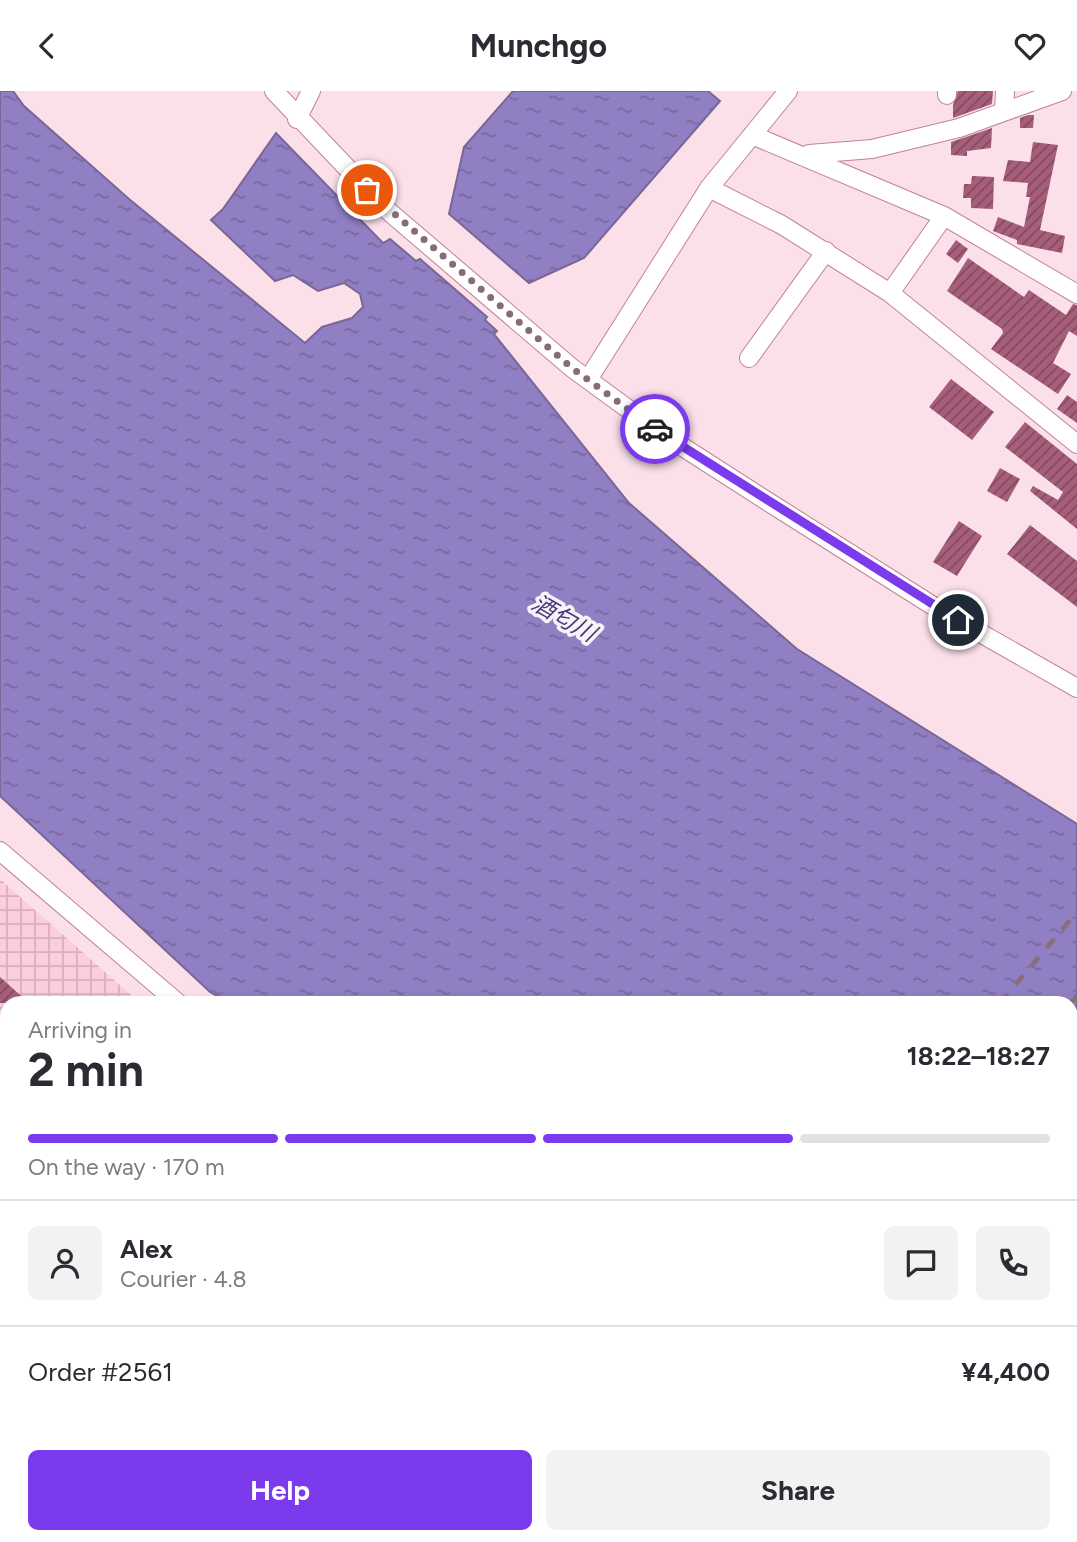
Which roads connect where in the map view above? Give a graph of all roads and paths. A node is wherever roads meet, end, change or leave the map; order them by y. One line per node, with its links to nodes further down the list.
1 (274, 91): 7 (street)
2 (312, 91): 7 (street)
3 (788, 91): 8 (street)
4 (1005, 91): 6 (street)
5 (1062, 91): 6 (street)
6 (1004, 111): 9 (street)
7 (298, 119): 16 (street)
8 (752, 135): 9 (street); 10 (street)
9 (803, 154): 11 (street)
10 (709, 188): 12 (street); 16 (street)
11 (944, 215): 13 (street); 14 (street)
12 (826, 251): 13 (street); 15 (street)
13 (890, 293): 17 (street)
14 (1077, 294)
15 (749, 358)
16 (589, 378): 18 (street)
17 (1077, 444)
18 (1077, 688)
19 (0, 851): 20 (street)
20 (170, 996)

